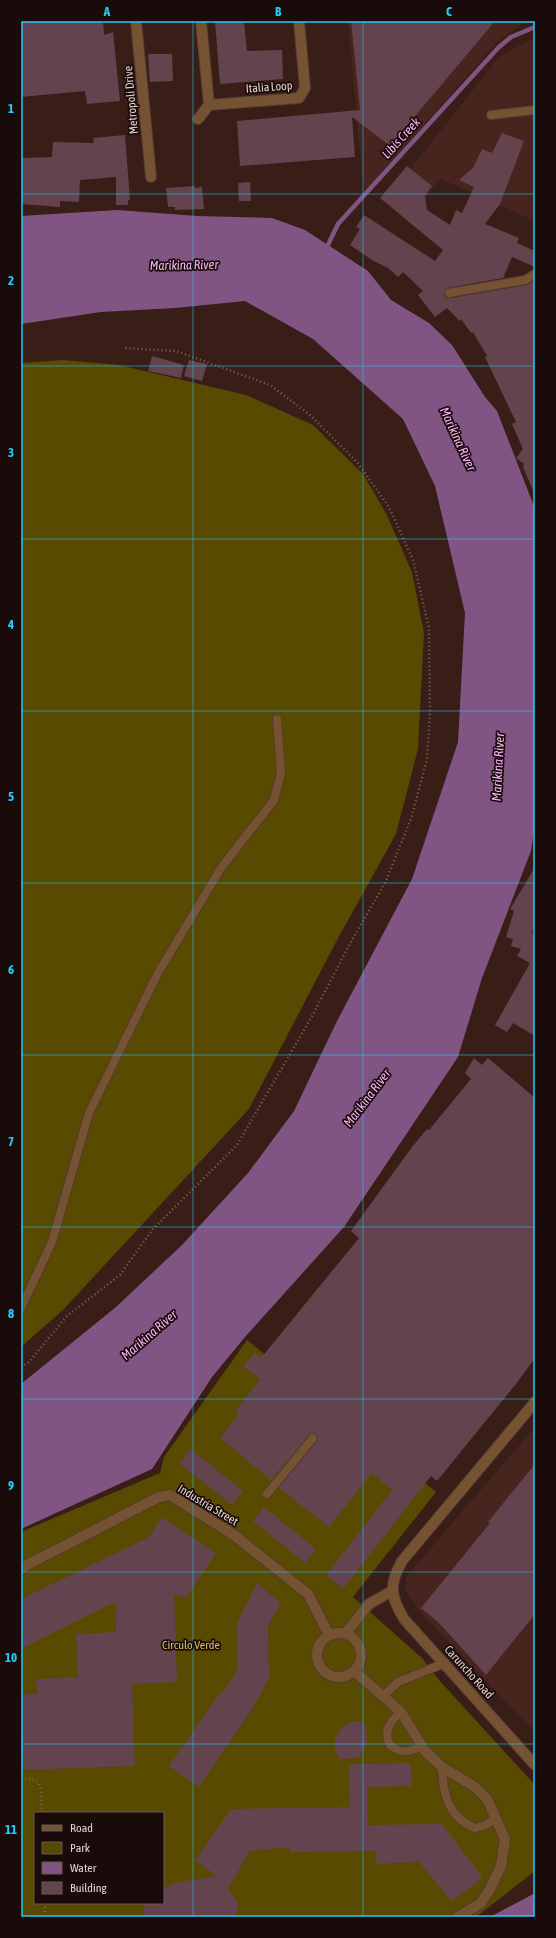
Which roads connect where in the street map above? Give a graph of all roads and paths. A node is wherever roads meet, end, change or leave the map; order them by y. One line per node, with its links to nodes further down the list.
1 (136, 21): 8 (street, Metropoli Drive)
2 (201, 21): 4 (street)
3 (299, 21): 4 (street, Italia Loop)
4 (209, 104): 7 (street)
5 (535, 110): 6 (lane)
6 (491, 115)
7 (198, 119)
8 (151, 176)
9 (535, 274): 10 (lane)
10 (449, 293)
11 (125, 348): 14 (path)
12 (277, 719): 13 (lane)
13 (21, 1308)
14 (21, 1367)
15 (535, 1402): 19 (street)
16 (313, 1438): 17 (lane)
17 (267, 1494)
18 (21, 1568): 21 (street, Industria Street)
19 (392, 1591): 20 (street); 22 (street, Caruncho Road)
20 (345, 1634): 21 (street); 23 (street)
21 (329, 1635): 23 (street)
22 (445, 1663): 24 (lane); 27 (street, Caruncho Road)
23 (354, 1671): 24 (street)
24 (383, 1696): 25 (street)
25 (401, 1712): 26 (street); 26 (lane)
26 (422, 1746): 28 (street)
27 (535, 1765)
28 (442, 1767): 31 (street); 31 (lane)
29 (21, 1779): 30 (path)
30 (42, 1812)
31 (495, 1818): 34 (street)
32 (45, 1904): 33 (path)
33 (45, 1917)
34 (458, 1917)

